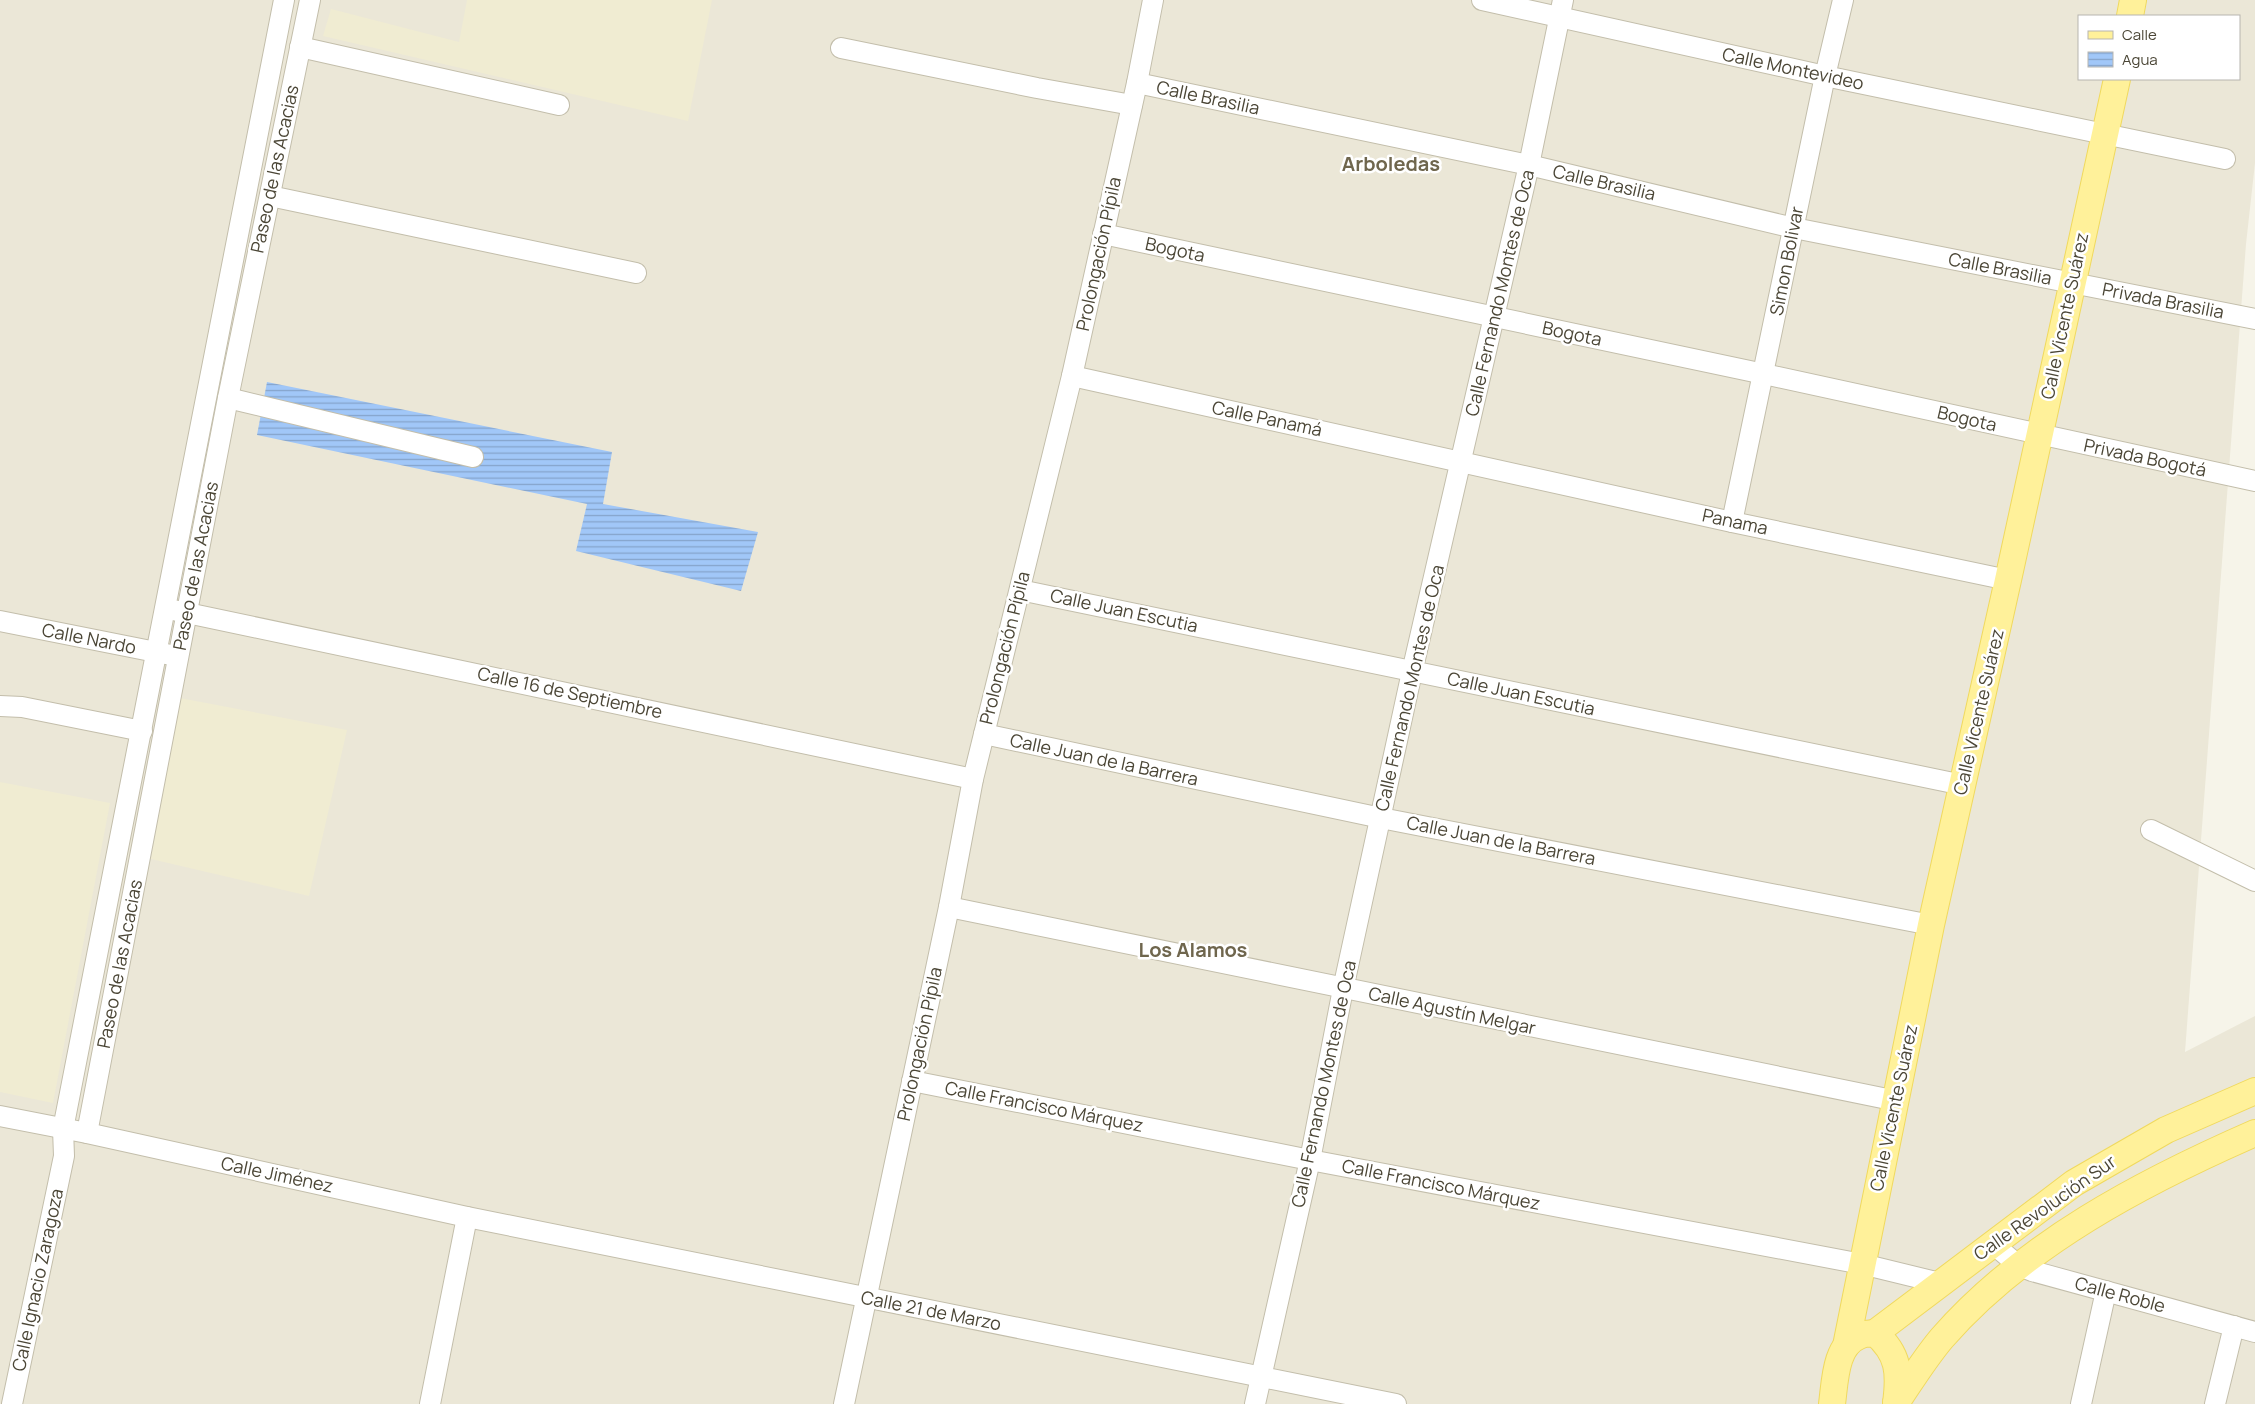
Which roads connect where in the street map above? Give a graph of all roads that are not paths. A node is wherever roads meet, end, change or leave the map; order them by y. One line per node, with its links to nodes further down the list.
1 (284, 0): 36 (street, Paseo de las Acacias)
2 (310, 0): 9 (street, Paseo de las Acacias)
3 (1152, 0): 13 (street, Prolongación Pípila)
4 (1482, 0): 7 (street, Calle Montevideo)
5 (1843, 0): 11 (street, Simon Bolivar)
6 (2133, 0): 8 (main road)
7 (1561, 9): 11 (street, Calle Montevideo); 18 (street, Calle Fernando Montes de Oca)
8 (2130, 15)
9 (300, 47): 14 (street); 19 (street, Paseo de las Acacias)
10 (841, 48): 15 (street)
11 (1825, 76): 16 (street, Calle Montevideo); 20 (street, Simon Bolivar)
12 (2116, 80): 16 (main road, Calle Vicente Suárez)
13 (1137, 83): 15 (street, Prolongación Pípila); 18 (street, Calle Brasilia)
14 (559, 105)
15 (1132, 105): 21 (street, Prolongación Pípila)
16 (2105, 134): 17 (street, Calle Montevideo); 23 (main road, Calle Vicente Suárez)
17 (2226, 159)
18 (1529, 165): 20 (street, Calle Brasilia); 24 (street, Calle Fernando Montes de Oca)
19 (270, 196): 22 (street); 28 (street, Paseo de las Acacias)
20 (1794, 228): 23 (street, Calle Brasilia); 26 (street, Simon Bolivar)
21 (1103, 234): 24 (street, Bogota); 27 (street, Prolongación Pípila)
22 (636, 273)
23 (2072, 283): 25 (street, Privada Brasilia); 29 (main road, Calle Vicente Suárez)
24 (1494, 317): 26 (street, Bogota); 31 (street, Calle Fernando Montes de Oca)
25 (2255, 319)
26 (1764, 374): 29 (street, Bogota); 33 (street, Simon Bolivar)
27 (1072, 376): 31 (street, Calle Panamá); 35 (street, Prolongación Pípila)
28 (228, 398): 30 (street); 37 (street, Paseo de las Acacias)
29 (2040, 436): 32 (street, Privada Bogotá); 34 (main road, Calle Vicente Suárez)
30 (473, 456)
31 (1462, 461): 33 (street, Panama); 41 (street, Calle Fernando Montes de Oca)
32 (2252, 481)
33 (1732, 522): 34 (street, Panama)
34 (2008, 580): 46 (main road, Calle Vicente Suárez)
35 (1020, 590): 41 (street, Calle Juan Escutia); 44 (street, Prolongación Pípila)
36 (166, 609): 37 (street, Calle 16 de Septiembre); 39 (street, Paseo de las Acacias)
37 (187, 611): 40 (street, Paseo de las Acacias); 45 (street, Calle 16 de Septiembre)
38 (0, 621): 39 (street, Calle Nardo)
39 (158, 652): 40 (street, Calle Nardo); 43 (street, Paseo de las Acacias)
40 (178, 656): 58 (street, Paseo de las Acacias)
41 (1412, 672): 46 (street, Calle Juan Escutia); 47 (street, Calle Fernando Montes de Oca)
42 (0, 706): 43 (street)
43 (142, 731): 57 (street, Paseo de las Acacias)
44 (984, 734): 45 (street, Prolongación Pípila); 47 (street, Calle Juan de la Barrera)
45 (973, 779): 50 (street, Prolongación Pípila)
46 (1963, 785): 51 (main road, Calle Vicente Suárez)
47 (1381, 818): 51 (street, Calle Juan de la Barrera); 52 (street, Calle Fernando Montes de Oca)
48 (2151, 830): 49 (street)
49 (2255, 881)
50 (949, 907): 52 (street, Calle Agustín Melgar); 53 (street, Prolongación Pípila)
51 (1931, 925): 55 (main road, Calle Vicente Suárez)
52 (1343, 989): 55 (street, Calle Agustín Melgar); 61 (street, Calle Fernando Montes de Oca)
53 (912, 1081): 61 (street, Calle Francisco Márquez); 68 (street, Prolongación Pípila)
54 (2255, 1091): 63 (main road, Calle Revolución Sur)
55 (1897, 1102): 64 (main road, Calle Vicente Suárez)
56 (0, 1116): 57 (street, Calle Jiménez)
57 (63, 1129): 58 (street, Calle Jiménez); 60 (street, Calle Ignacio Zaragoza)
58 (86, 1133): 60 (street); 62 (street, Calle Jiménez)
59 (2255, 1133): 65 (main road, Calle Revolución Sur)
60 (64, 1156): 74 (street, Calle Ignacio Zaragoza)
61 (1310, 1160): 64 (street, Calle Francisco Márquez); 73 (street, Calle Fernando Montes de Oca)
62 (467, 1217): 68 (street, Calle 21 de Marzo); 75 (street)
63 (1992, 1243): 65 (street, Calle Roble); 66 (main road, Calle Revolución Sur)
64 (1862, 1264): 66 (street, Calle Francisco Márquez); 72 (main road, Calle Vicente Suárez)
65 (2019, 1266): 67 (street, Calle Roble); 80 (main road, Calle Revolución Sur)
66 (1940, 1283): 71 (main road, Calle Revolución Sur)
67 (2106, 1291): 69 (street, Calle Roble); 81 (street)
68 (867, 1298): 73 (street, Calle 21 de Marzo); 76 (street, Prolongación Pípila)
69 (2234, 1326): 70 (street, Calle Roble); 82 (street)
70 (2255, 1332)
71 (1875, 1333): 72 (main road, Calle Revolución Sur); 80 (main road)
72 (1846, 1346): 79 (main road, Calle Vicente Suárez)
73 (1260, 1377): 77 (street, Calle Fernando Montes de Oca); 78 (street, Calle 21 de Marzo)
74 (12, 1404)
75 (430, 1404)
76 (844, 1404)
77 (1255, 1404)
78 (1396, 1404)
79 (1832, 1404)
80 (1896, 1404)
81 (2081, 1404)
82 (2215, 1404)

